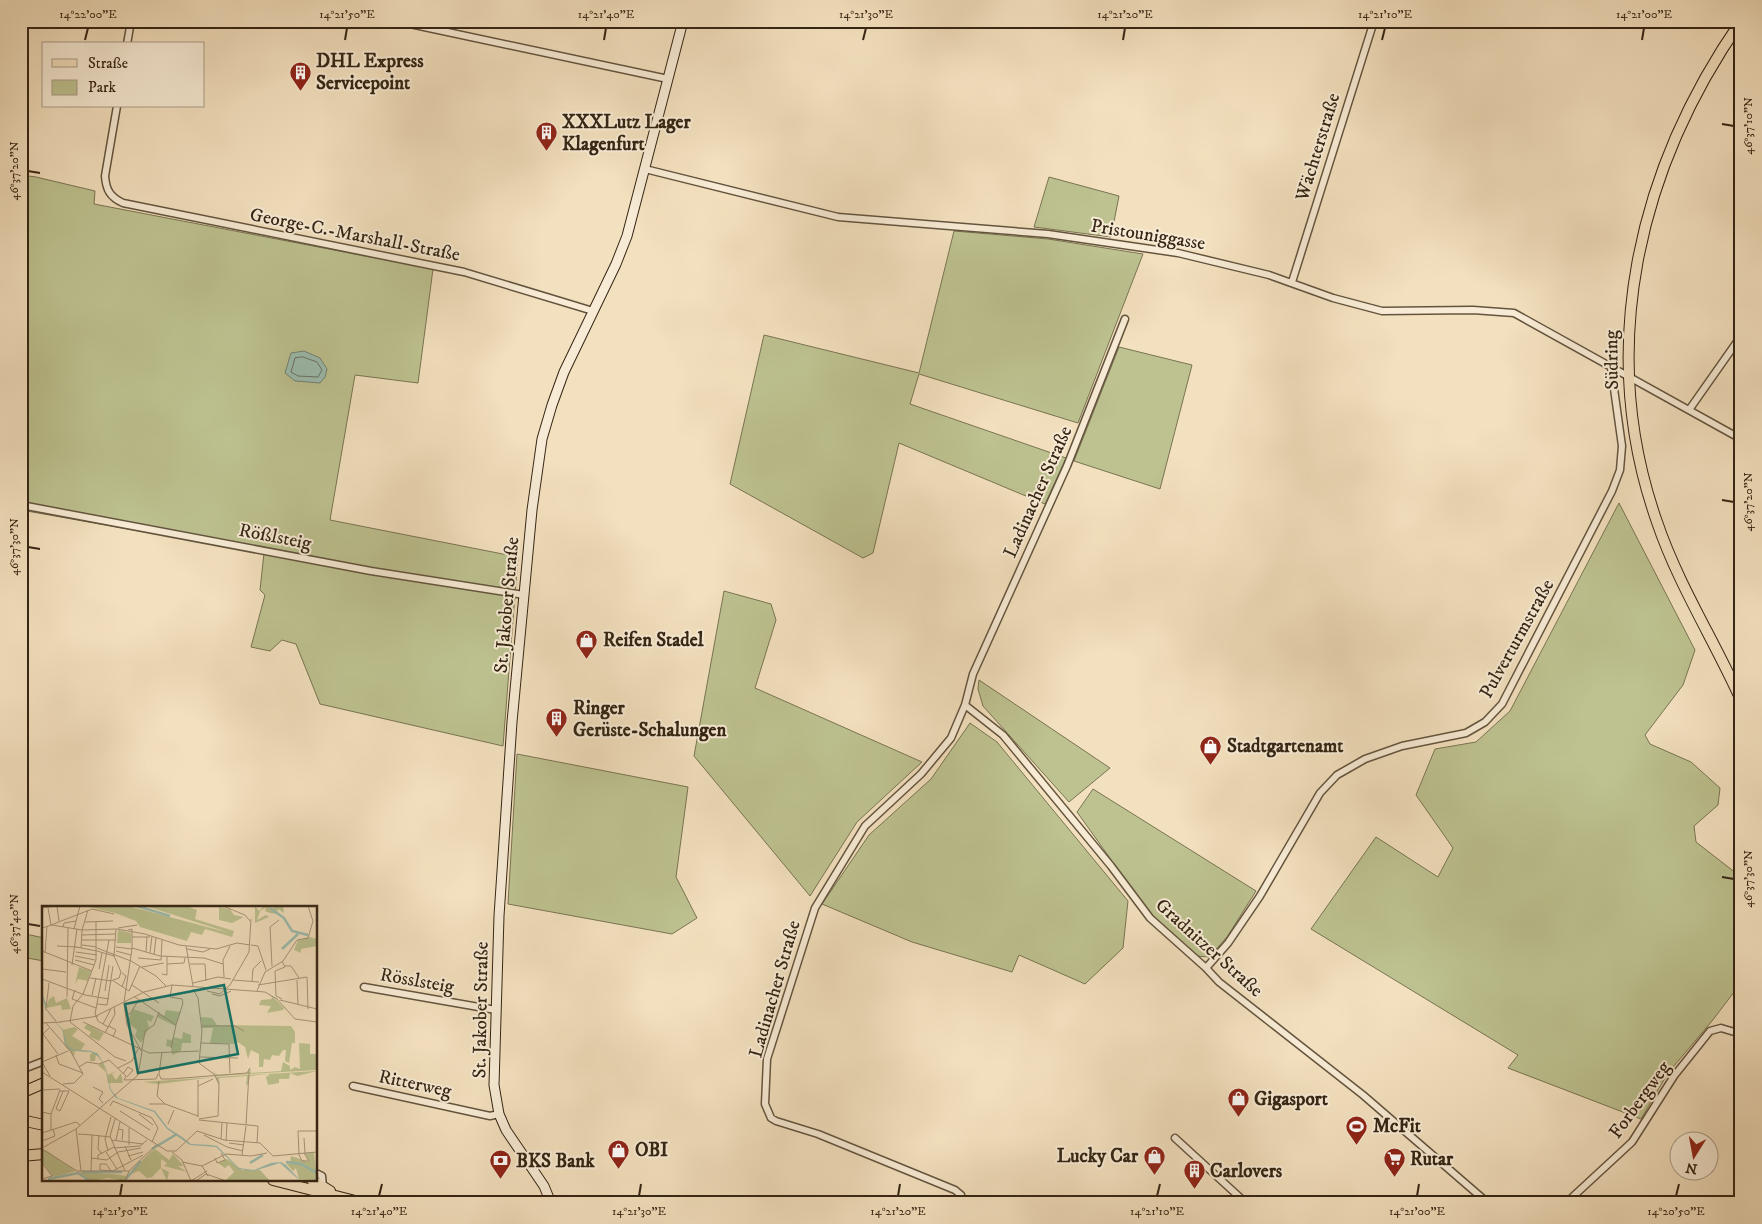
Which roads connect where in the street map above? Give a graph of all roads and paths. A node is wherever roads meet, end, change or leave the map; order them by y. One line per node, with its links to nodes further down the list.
1 (131, 21): 6 (street)
2 (396, 21): 7 (street)
3 (683, 21): 7 (main road, St. Jakober Straße)
4 (1374, 21): 10 (street, Wächterstraße)
5 (1741, 21): 15 (main road, Südring)
6 (127, 42)
7 (668, 79): 9 (main road, St. Jakober Straße)
8 (117, 108): 11 (street, George-C.-Marshall-Straße)
9 (645, 169): 10 (street, Pristouniggasse); 11 (main road, St. Jakober Straße)
10 (1292, 282): 14 (street, Pristouniggasse)
11 (593, 311): 19 (main road, St. Jakober Straße)
12 (1126, 319): 21 (street, Ladinacher Straße)
13 (1741, 336): 16 (street)
14 (1611, 367): 15 (street, Pristouniggasse); 22 (street, Pulverturmstraße)
15 (1628, 377): 16 (street, Pristouniggasse); 20 (main road, Südring)
16 (1688, 410): 17 (street, Pristouniggasse)
17 (1741, 439)
18 (21, 505): 19 (street, Rößlsteig)
19 (524, 595): 24 (main road, St. Jakober Straße)
20 (1741, 700)
21 (965, 705): 22 (street, Gradnitzer Straße); 44 (street, Ladinacher Straße)
22 (1206, 968): 46 (street, Gradnitzer Straße)
23 (364, 987): 24 (street, Rösslsteig)
24 (496, 1010): 31 (main road, St. Jakober Straße)
25 (1741, 1034): 47 (street, Forbergweg)
26 (42, 1062): 27 (street)
27 (21, 1070)
28 (42, 1085): 30 (main road)
29 (353, 1086): 31 (street, Ritterweg)
30 (25, 1091)
31 (499, 1114): 42 (main road, St. Jakober Straße)
32 (21, 1120): 33 (main road)
33 (42, 1125)
34 (1175, 1138): 45 (street)
35 (42, 1154): 36 (main road)
36 (21, 1156)
37 (318, 1173): 40 (street)
38 (281, 1182): 41 (main road)
39 (315, 1182): 40 (main road)
40 (323, 1187): 41 (main road)
41 (342, 1198): 43 (main road)
42 (551, 1202)
43 (363, 1203)
44 (964, 1203)
45 (1246, 1203)
46 (1488, 1203)
47 (1566, 1203)

